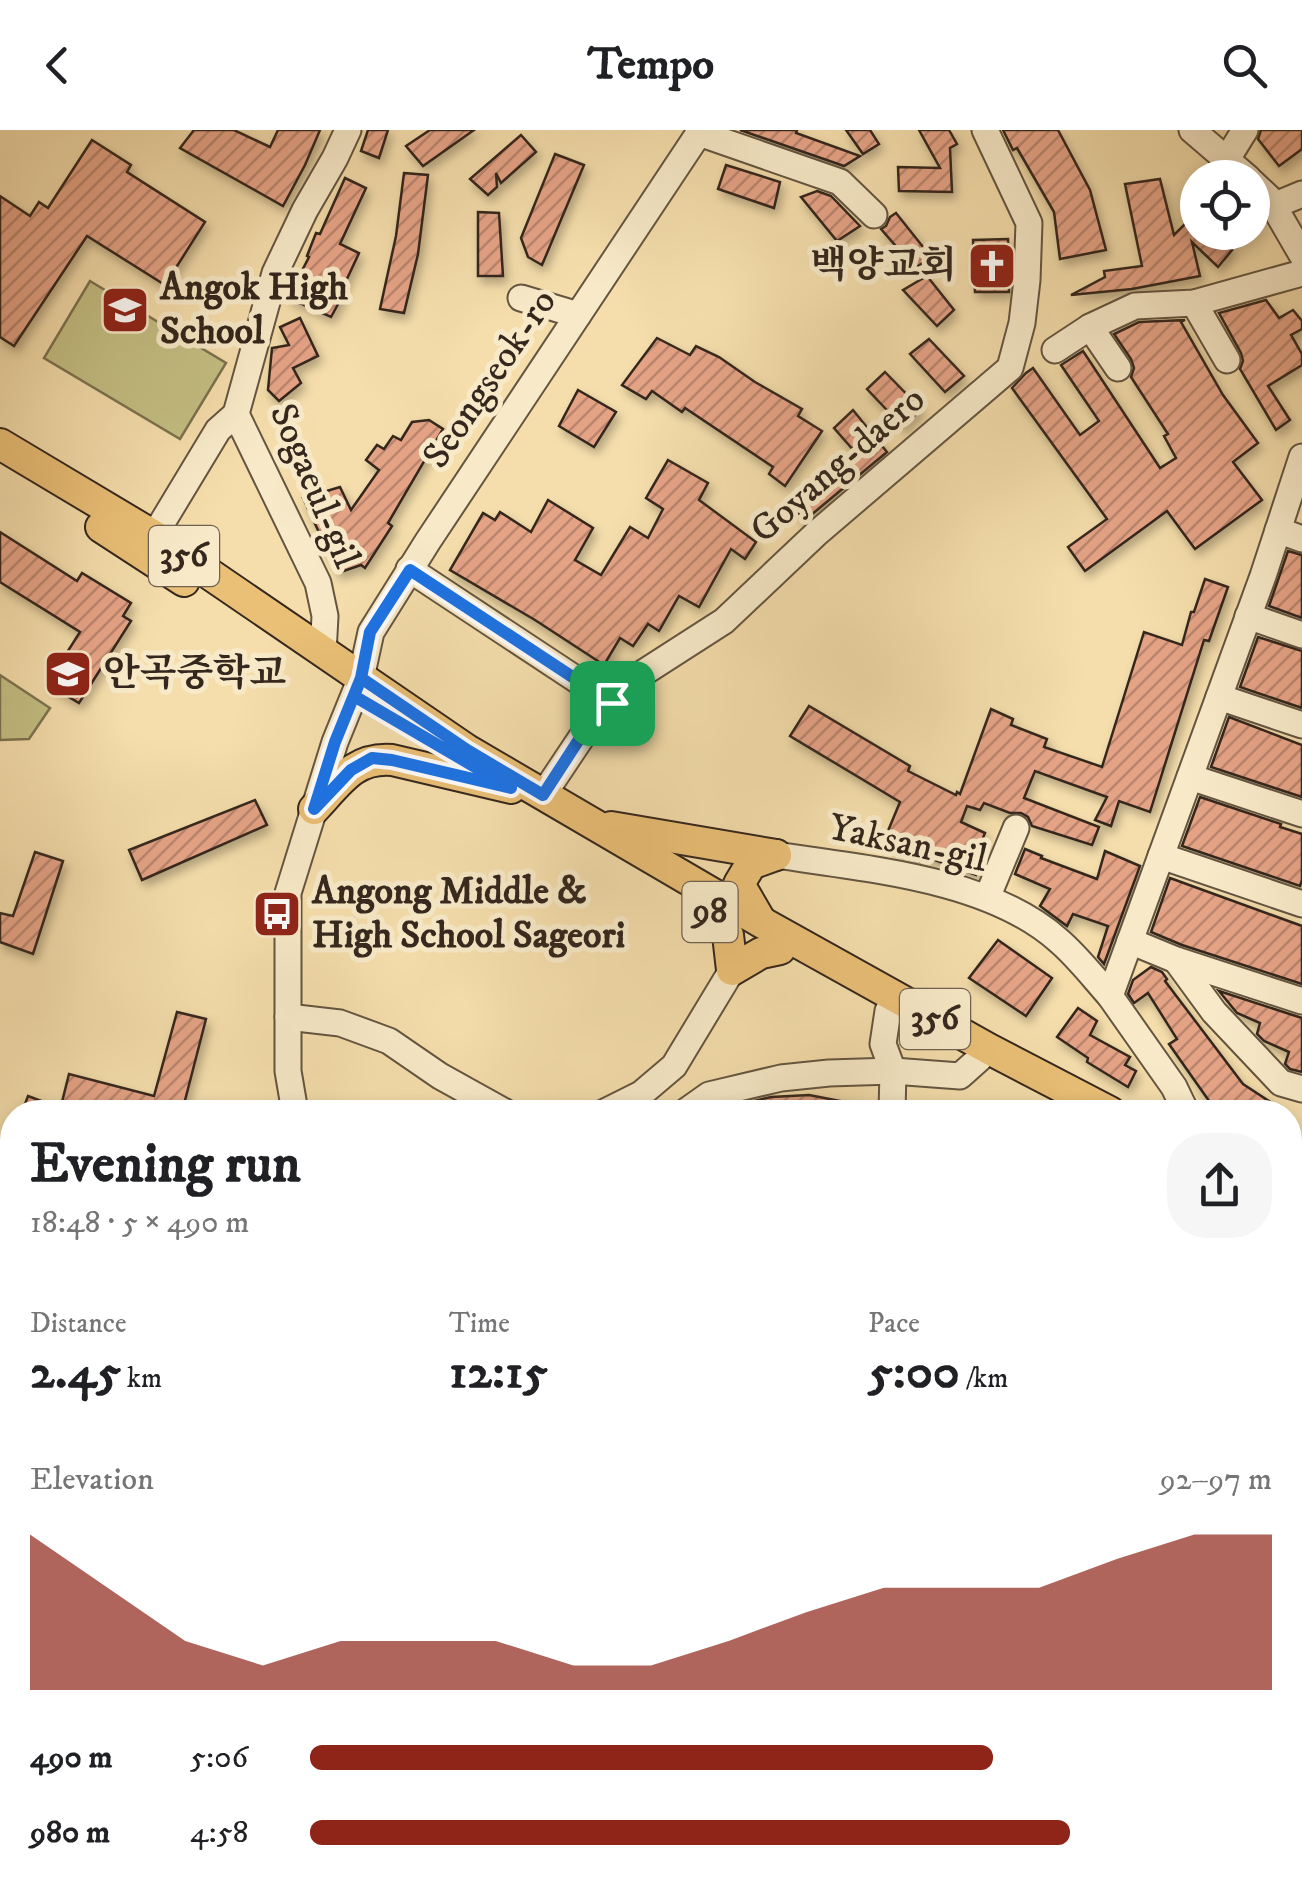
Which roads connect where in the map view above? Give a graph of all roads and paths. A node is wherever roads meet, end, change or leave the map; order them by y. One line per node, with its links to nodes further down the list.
1 (348, 130): 20 (street, Sogaeul-gil)
2 (984, 130): 32 (street, Goyang-daero)
3 (1192, 130): 6 (street)
4 (1246, 130): 6 (street)
5 (700, 132): 10 (street); 15 (street, Seongseok-ro)
6 (1227, 159)
7 (1302, 194): 9 (street)
8 (1270, 202): 9 (street)
9 (1274, 206): 11 (street)
10 (874, 215)
11 (1302, 255)
12 (1302, 272): 14 (street)
13 (521, 298): 15 (street)
14 (1194, 303): 16 (street); 18 (street)
15 (578, 316): 26 (street, Seongseok-ro)
16 (1090, 327): 17 (street); 19 (street)
17 (1054, 350)
18 (1227, 360)
19 (1118, 368)
20 (236, 414): 25 (street); 29 (street, Sogaeul-gil)
21 (0, 444): 25 (main road, 356)
22 (1302, 456): 24 (street)
23 (0, 466): 30 (main road, 98)
24 (1290, 535): 27 (street)
25 (154, 536): 29 (main road, 356)
26 (410, 570): 30 (street, Seongseok-ro); 32 (street)
27 (1248, 616): 28 (street); 31 (street)
28 (1302, 635)
29 (323, 653): 30 (main road, 356)
30 (358, 687): 35 (main road, 98); 36 (main road, 356); 37 (street, Seongseok-ro)
31 (1219, 698): 33 (street); 34 (street)
32 (612, 703): 36 (street, Goyang-daero)
33 (1302, 725)
34 (1190, 777): 38 (street); 42 (street)
35 (511, 788): 37 (main road); 45 (main road, 98)
36 (543, 795): 39 (main road, 356)
37 (314, 809): 54 (street, Seongseok-ro)
38 (1302, 814)
39 (590, 823): 41 (main road); 46 (main road, 356)
40 (1016, 828): 43 (street)
41 (776, 855): 43 (street, Yaksan-gil); 46 (main road)
42 (1161, 856): 44 (street); 47 (street)
43 (987, 898): 51 (street, Yaksan-gil)
44 (1302, 904)
45 (722, 919): 48 (main road, 98); 50 (main road)
46 (761, 922): 66 (main road, 356)
47 (1130, 941): 49 (street); 51 (street)
48 (780, 949): 50 (main road); 53 (main road, 98)
49 (1176, 960): 52 (street); 58 (street)
50 (732, 970): 56 (street)
51 (1110, 996): 67 (street, Yaksan-gil)
52 (1302, 1001)
53 (888, 1010): 55 (main road, 98); 57 (street)
54 (288, 1016): 59 (street, Seongseok-ro); 60 (street)
55 (978, 1059): 57 (street); 65 (main road, 98)
56 (674, 1066): 61 (street); 62 (street)
57 (892, 1071): 63 (street); 64 (street)
58 (1302, 1090)
59 (294, 1100)
60 (483, 1100)
61 (629, 1100)
62 (686, 1100)
63 (703, 1100)
64 (892, 1100)
65 (1054, 1100)
66 (1087, 1100)
67 (1180, 1100)

